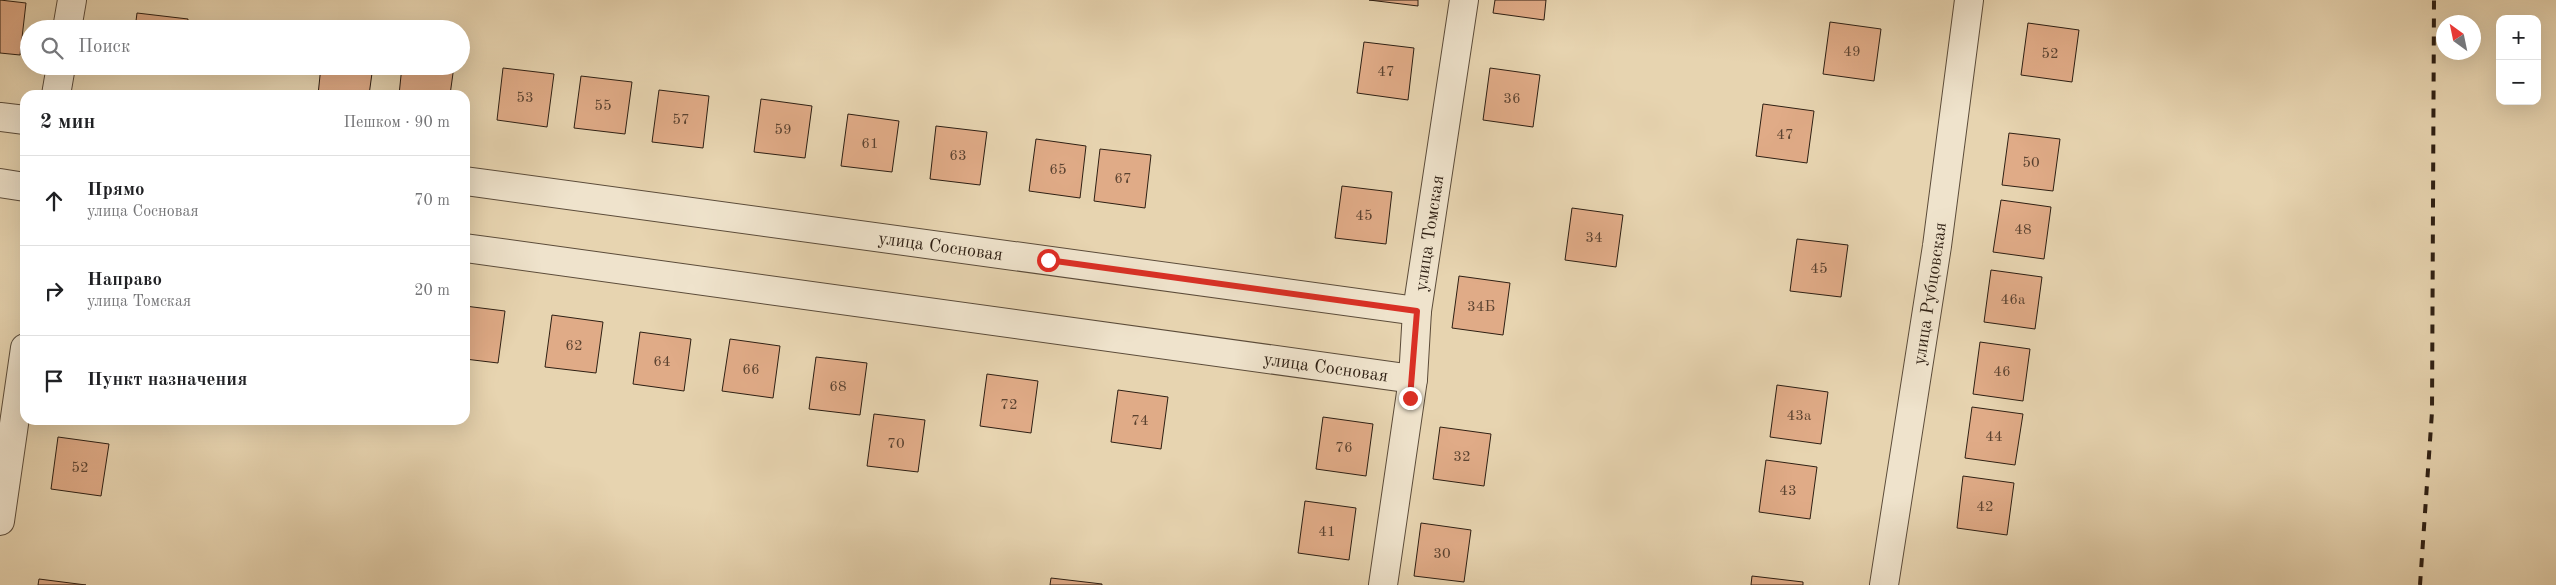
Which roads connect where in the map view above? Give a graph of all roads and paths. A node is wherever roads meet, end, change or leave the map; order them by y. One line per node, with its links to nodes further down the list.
1 (72, 0): 4 (street)
2 (1464, 0): 13 (street, улица Томская)
3 (1969, 0): 18 (street, улица Рубцовская)
4 (69, 20)
5 (59, 75): 6 (street)
6 (57, 90)
7 (0, 117): 8 (street)
8 (20, 119)
9 (470, 181): 13 (street, улица Сосновая)
10 (0, 183): 11 (street)
11 (20, 186)
12 (470, 249): 14 (street, улица Сосновая)
13 (1417, 311): 14 (street, улица Томская)
14 (1413, 379): 17 (street, улица Томская)
15 (20, 383): 16 (street)
16 (0, 521)
17 (1383, 585)
18 (1884, 585)

